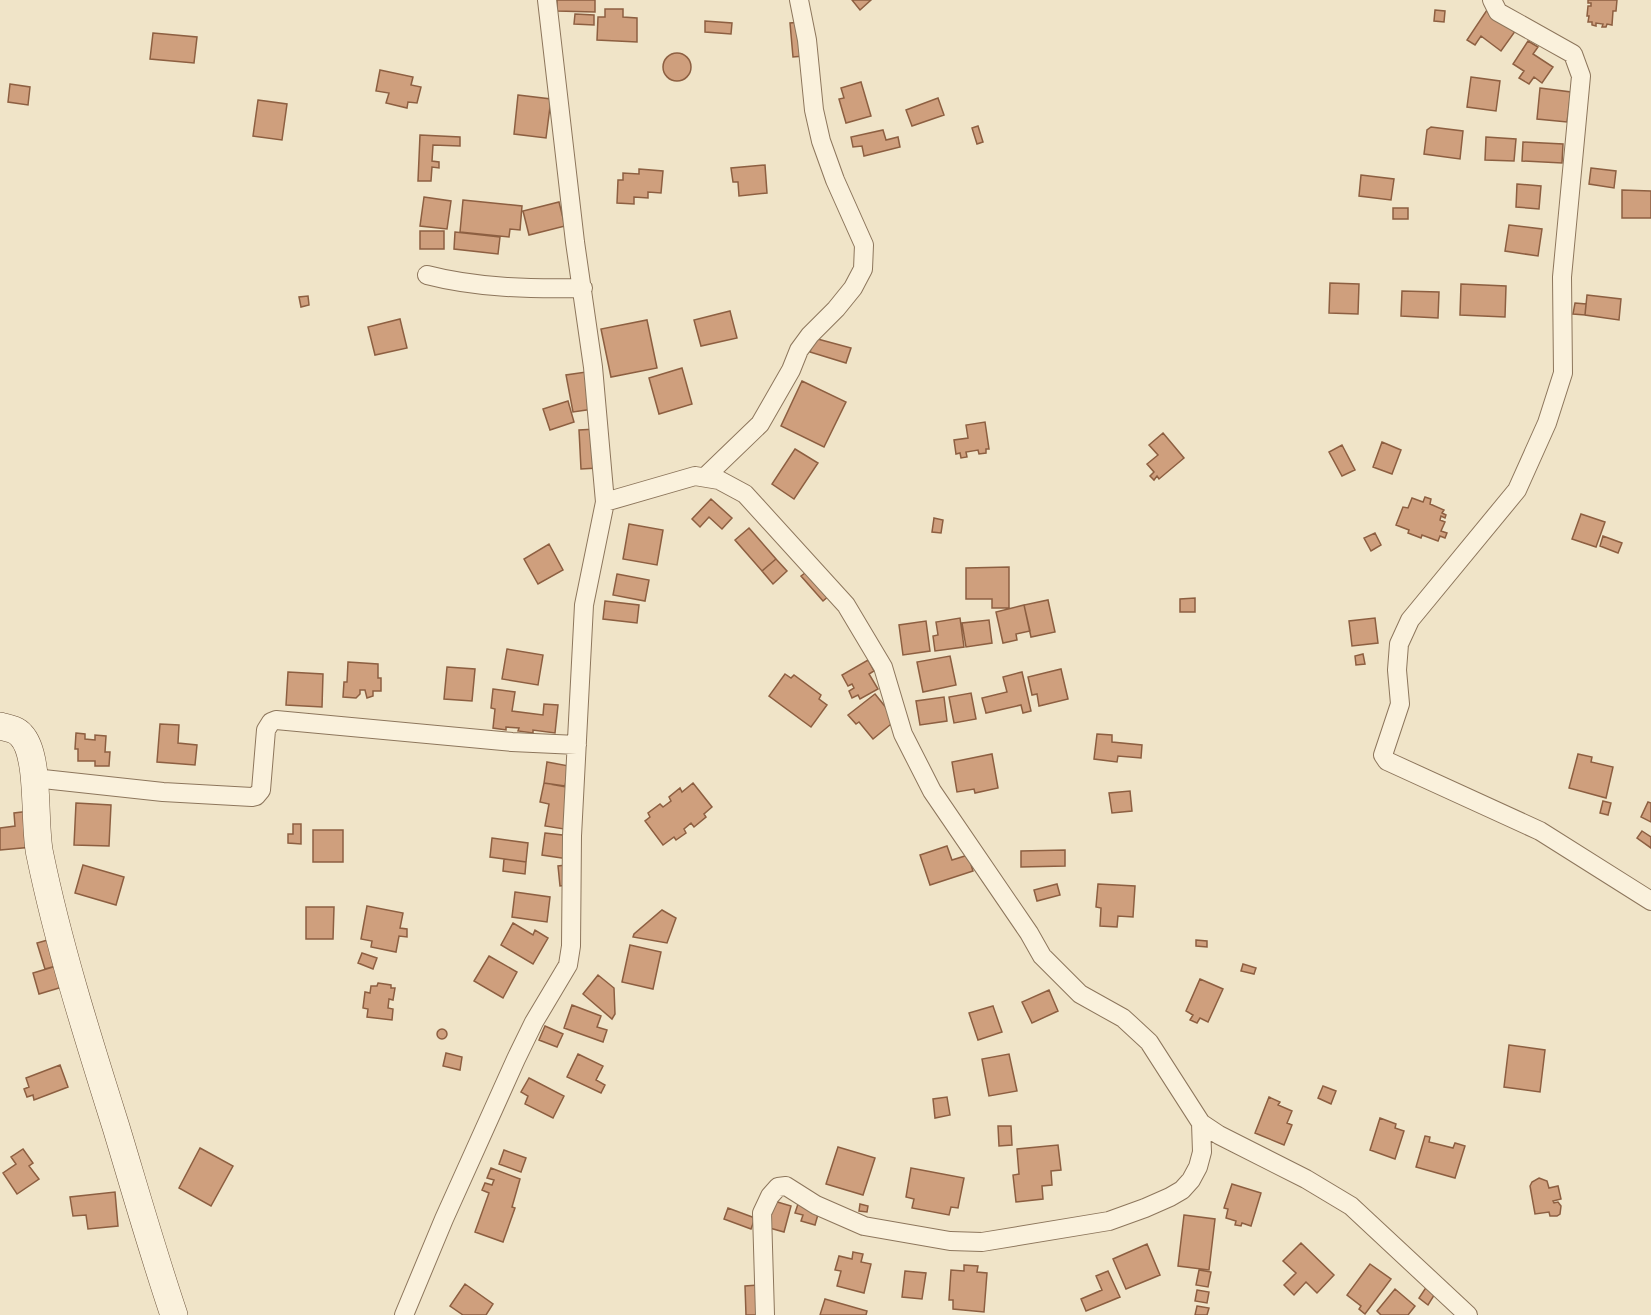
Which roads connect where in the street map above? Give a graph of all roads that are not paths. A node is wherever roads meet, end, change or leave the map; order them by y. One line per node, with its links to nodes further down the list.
1 (547, 0): 5 (street)
2 (800, 0): 6 (street)
3 (1492, 0): 11 (street)
4 (427, 275): 5 (street)
5 (583, 288): 7 (street)
6 (705, 477): 7 (street); 12 (street)
7 (605, 502): 9 (street)
8 (0, 726): 10 (street)
9 (576, 745): 10 (street); 14 (street)
10 (34, 778): 13 (street)
11 (1651, 901)
12 (1201, 1124): 15 (street); 16 (street)
13 (174, 1315)
14 (405, 1315)
15 (765, 1315)
16 (1468, 1315)

